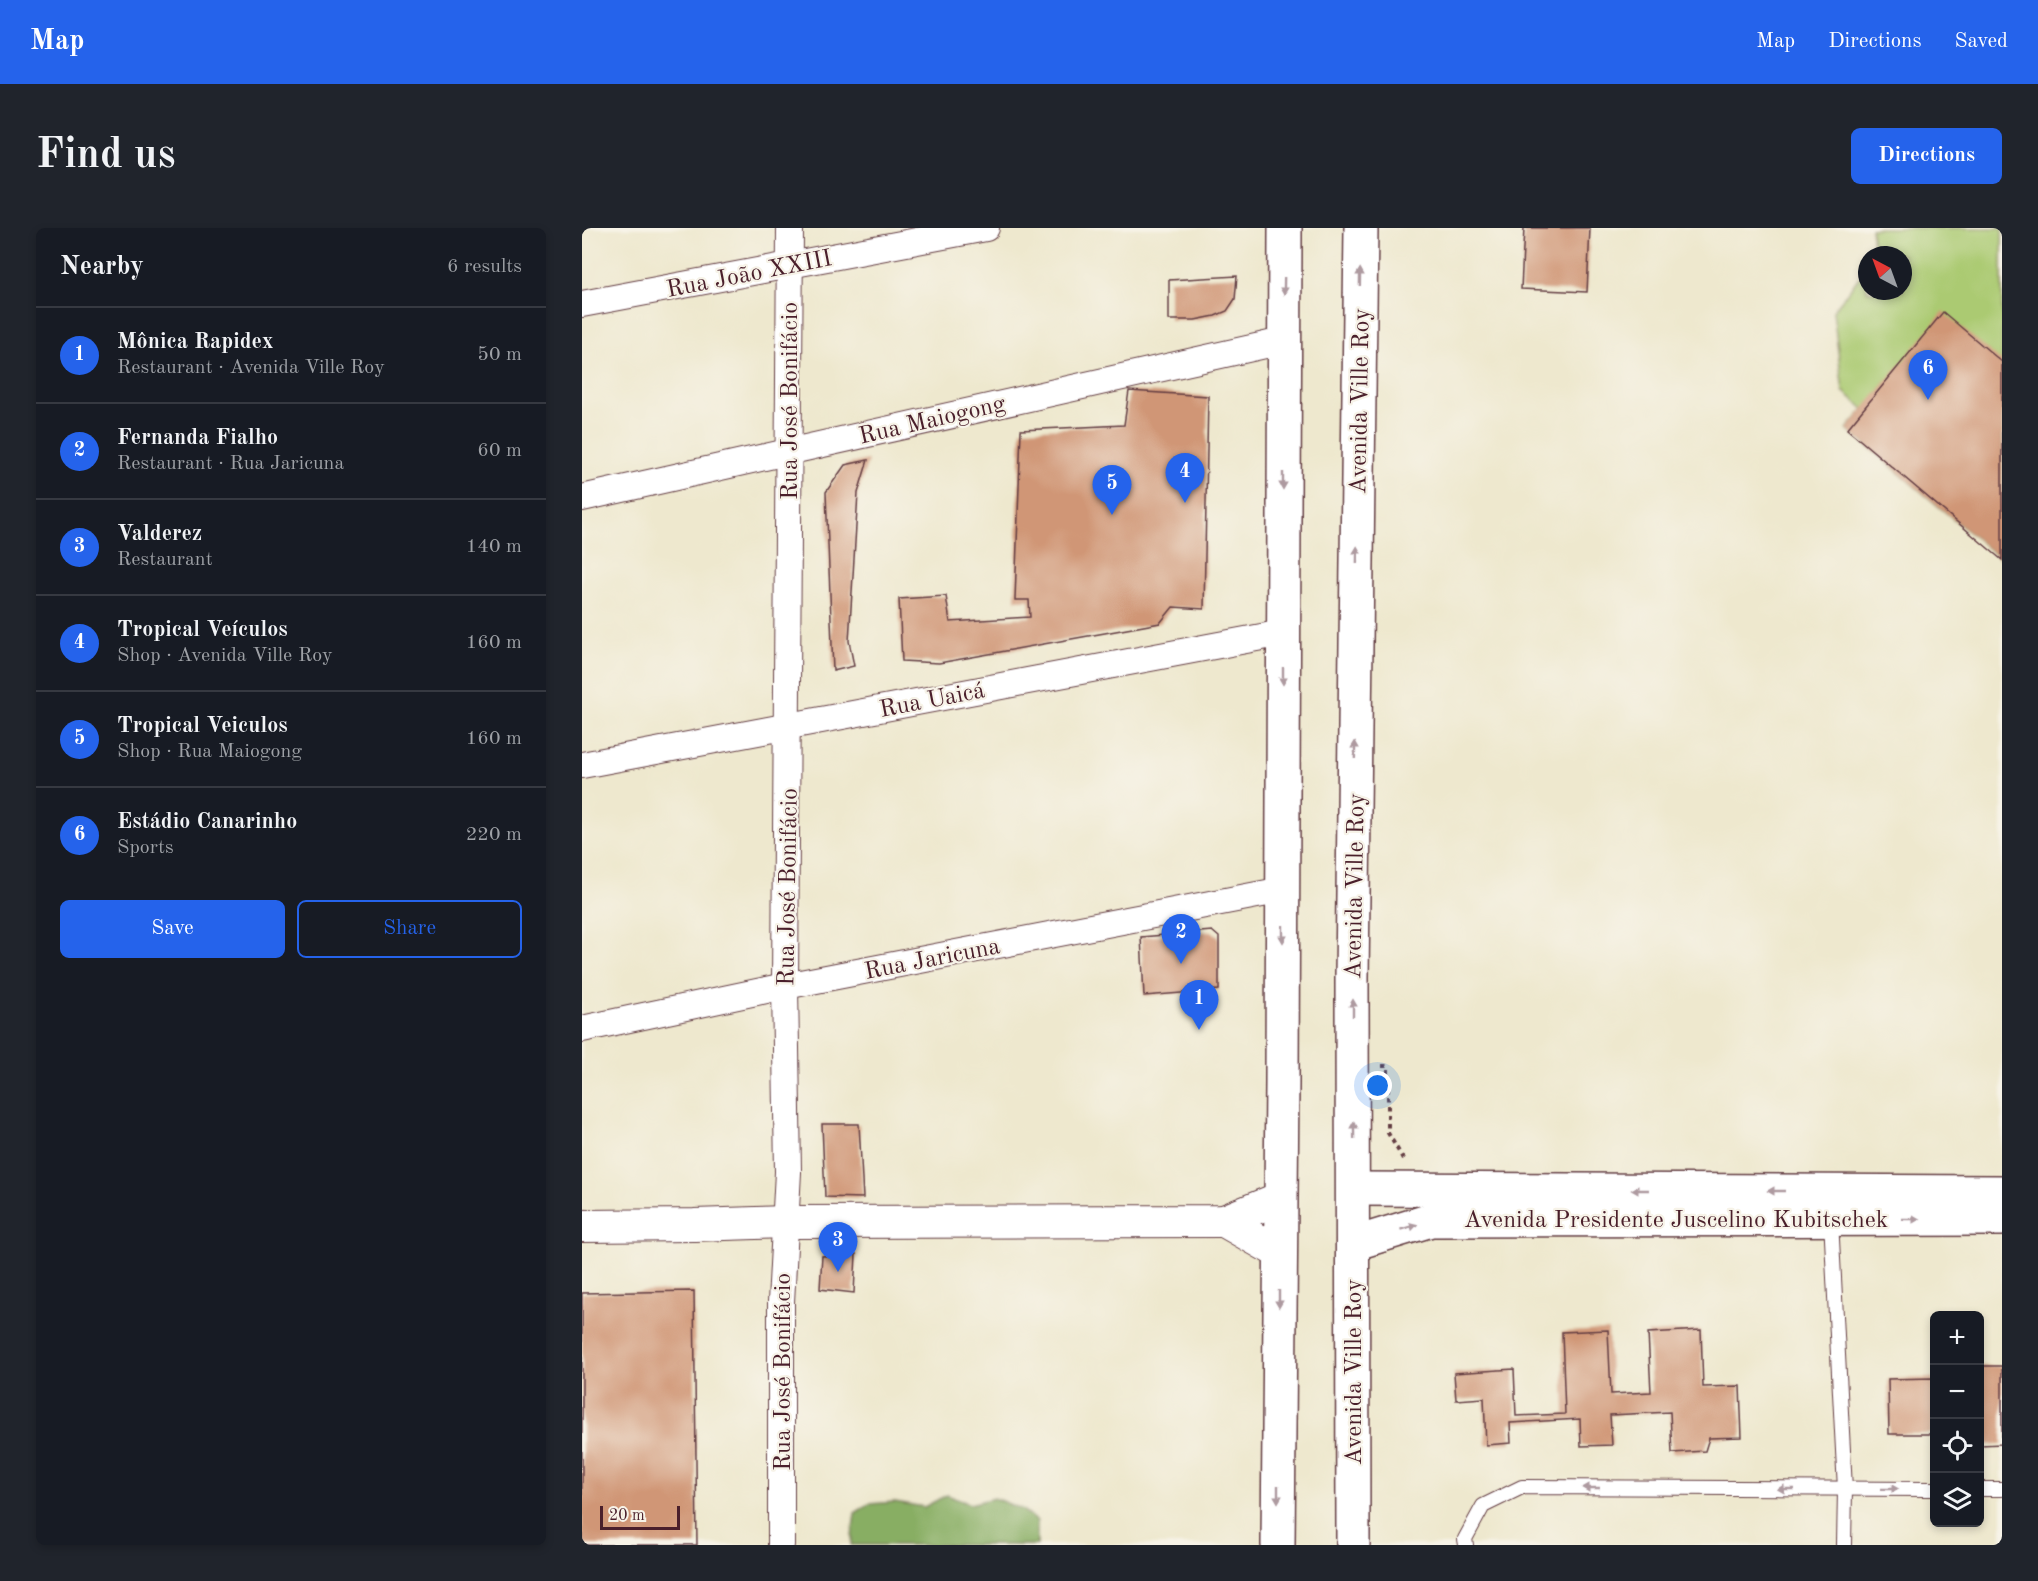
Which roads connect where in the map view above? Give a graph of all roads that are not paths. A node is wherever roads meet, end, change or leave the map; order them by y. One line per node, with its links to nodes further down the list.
1 (790, 228): 5 (street, Rua José Bonifácio)
2 (986, 228): 5 (street, Rua João XXIII)
3 (1284, 228): 7 (main road, one-way to 7)
4 (1360, 228): 16 (main road, Avenida Ville Roy, one-way to 4)
5 (790, 266): 6 (street, Rua João XXIII); 8 (street, Rua José Bonifácio)
6 (582, 304)
7 (1283, 341): 8 (street, Rua Maiogong); 10 (main road, one-way to 10)
8 (789, 450): 9 (street, Rua Maiogong); 11 (street, Rua José Bonifácio)
9 (582, 498)
10 (1283, 633): 11 (street, Rua Uaicá); 13 (main road, one-way to 13)
11 (788, 726): 12 (street, Rua Uaicá); 14 (street, Rua José Bonifácio)
12 (582, 765)
13 (1283, 890): 14 (street, Rua Jaricuna); 18 (main road, one-way to 18)
14 (785, 986): 15 (street, Rua Jaricuna); 22 (street, Rua José Bonifácio)
15 (582, 1029)
16 (1354, 1188): 19 (main road, Avenida Presidente Juscelino Kubitschek, one-way to 16); 24 (main road, Avenida Ville Roy)
17 (2002, 1192): 19 (main road, Avenida Presidente Juscelino Kubitschek)
18 (1280, 1198): 21 (street); 25 (main road)
19 (1833, 1205): 20 (main road, Avenida Presidente Juscelino Kubitschek, one-way to 20); 24 (main road, Avenida Presidente Juscelino Kubitschek, one-way to 19); 29 (lane)
20 (2002, 1219)
21 (1224, 1221): 22 (street); 25 (street)
22 (785, 1222): 23 (street); 30 (street, Rua José Bonifácio)
23 (582, 1226)
24 (1353, 1244): 32 (main road, Avenida Ville Roy)
25 (1280, 1253): 31 (main road, one-way to 31)
26 (1930, 1489): 29 (lane, one-way to 26)
27 (1984, 1489): 28 (lane)
28 (2002, 1489)
29 (1845, 1490): 33 (lane, one-way to 33); 34 (lane)
30 (782, 1545)
31 (1278, 1545)
32 (1353, 1545)
33 (1467, 1545)
34 (1844, 1545)

